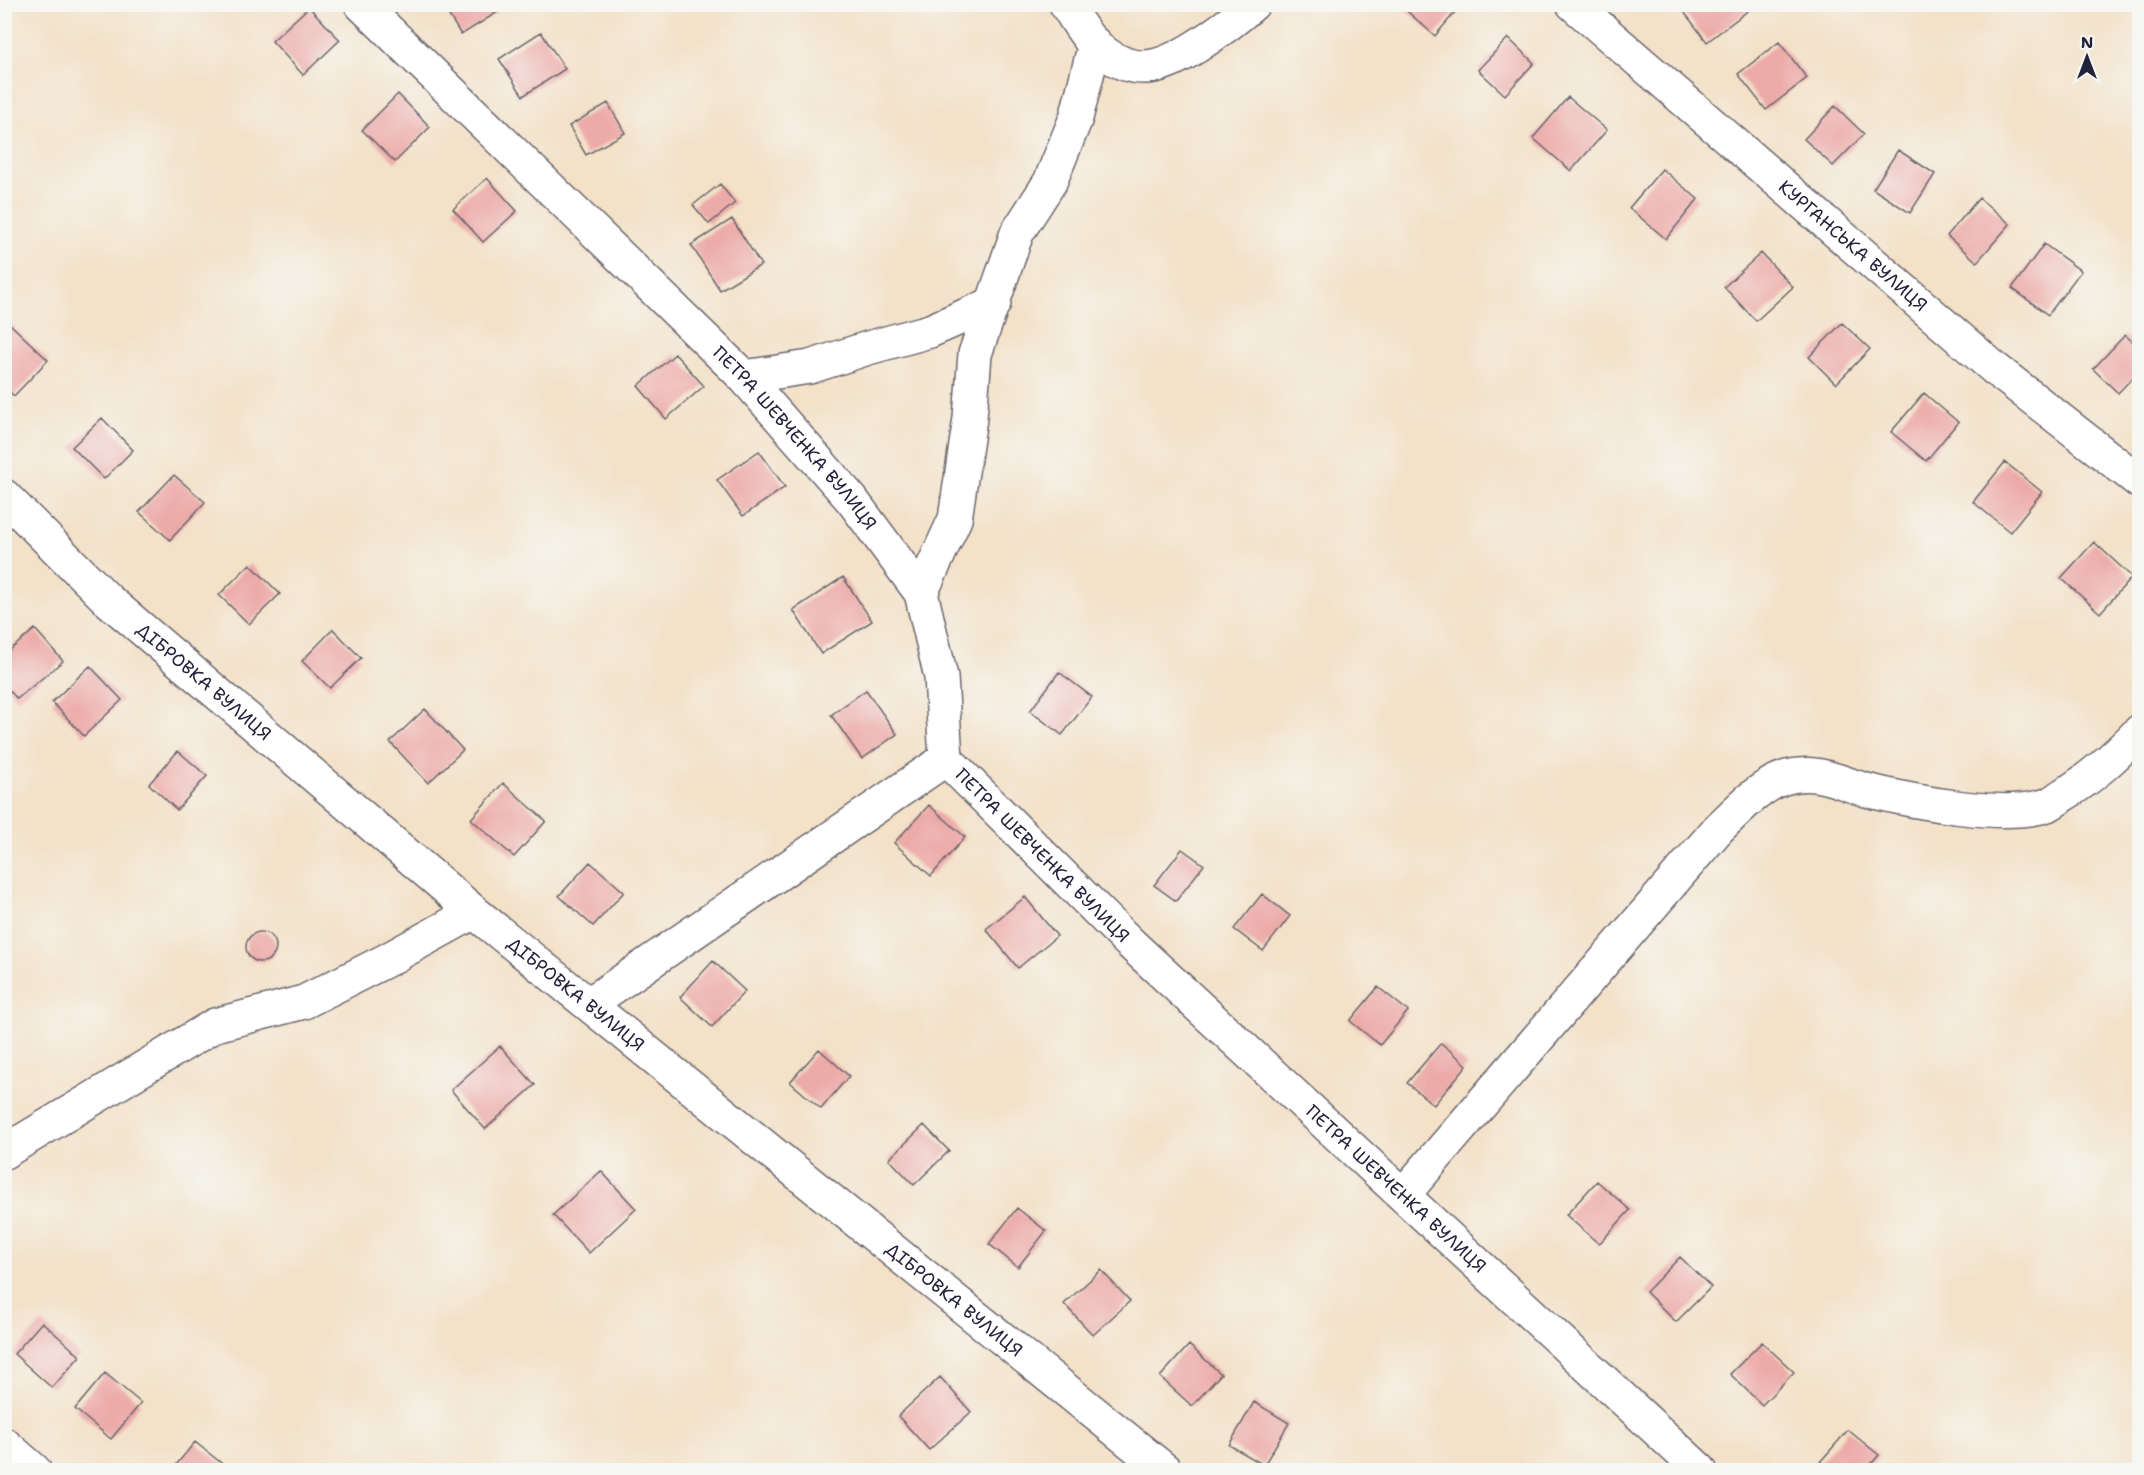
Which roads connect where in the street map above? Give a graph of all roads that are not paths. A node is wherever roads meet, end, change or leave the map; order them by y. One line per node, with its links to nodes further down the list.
1 (362, 4): 7 (street, ПЕТРА ШЕВЧЕНКА ВУЛИЦЯ)
2 (1066, 4): 5 (street)
3 (1253, 4): 5 (street)
4 (1573, 4): 8 (street, КУРГАНСЬКА ВУЛИЦЯ)
5 (1095, 45): 6 (street)
6 (994, 303): 7 (street); 10 (street)
7 (744, 376): 10 (street, ПЕТРА ШЕВЧЕНКА ВУЛИЦЯ)
8 (2139, 482)
9 (4, 496): 13 (street, ДІБРОВКА ВУЛИЦЯ)
10 (921, 593): 12 (street, ПЕТРА ШЕВЧЕНКА ВУЛИЦЯ)
11 (2139, 730): 16 (street)
12 (946, 759): 14 (street); 16 (street, ПЕТРА ШЕВЧЕНКА ВУЛИЦЯ)
13 (474, 912): 14 (street, ДІБРОВКА ВУЛИЦЯ); 15 (street)
14 (588, 1004): 19 (street, ДІБРОВКА ВУЛИЦЯ)
15 (4, 1152)
16 (1403, 1195): 20 (street, ПЕТРА ШЕВЧЕНКА ВУЛИЦЯ)
17 (4, 1444): 18 (street)
18 (34, 1470)
19 (1165, 1470)
20 (1700, 1470)

